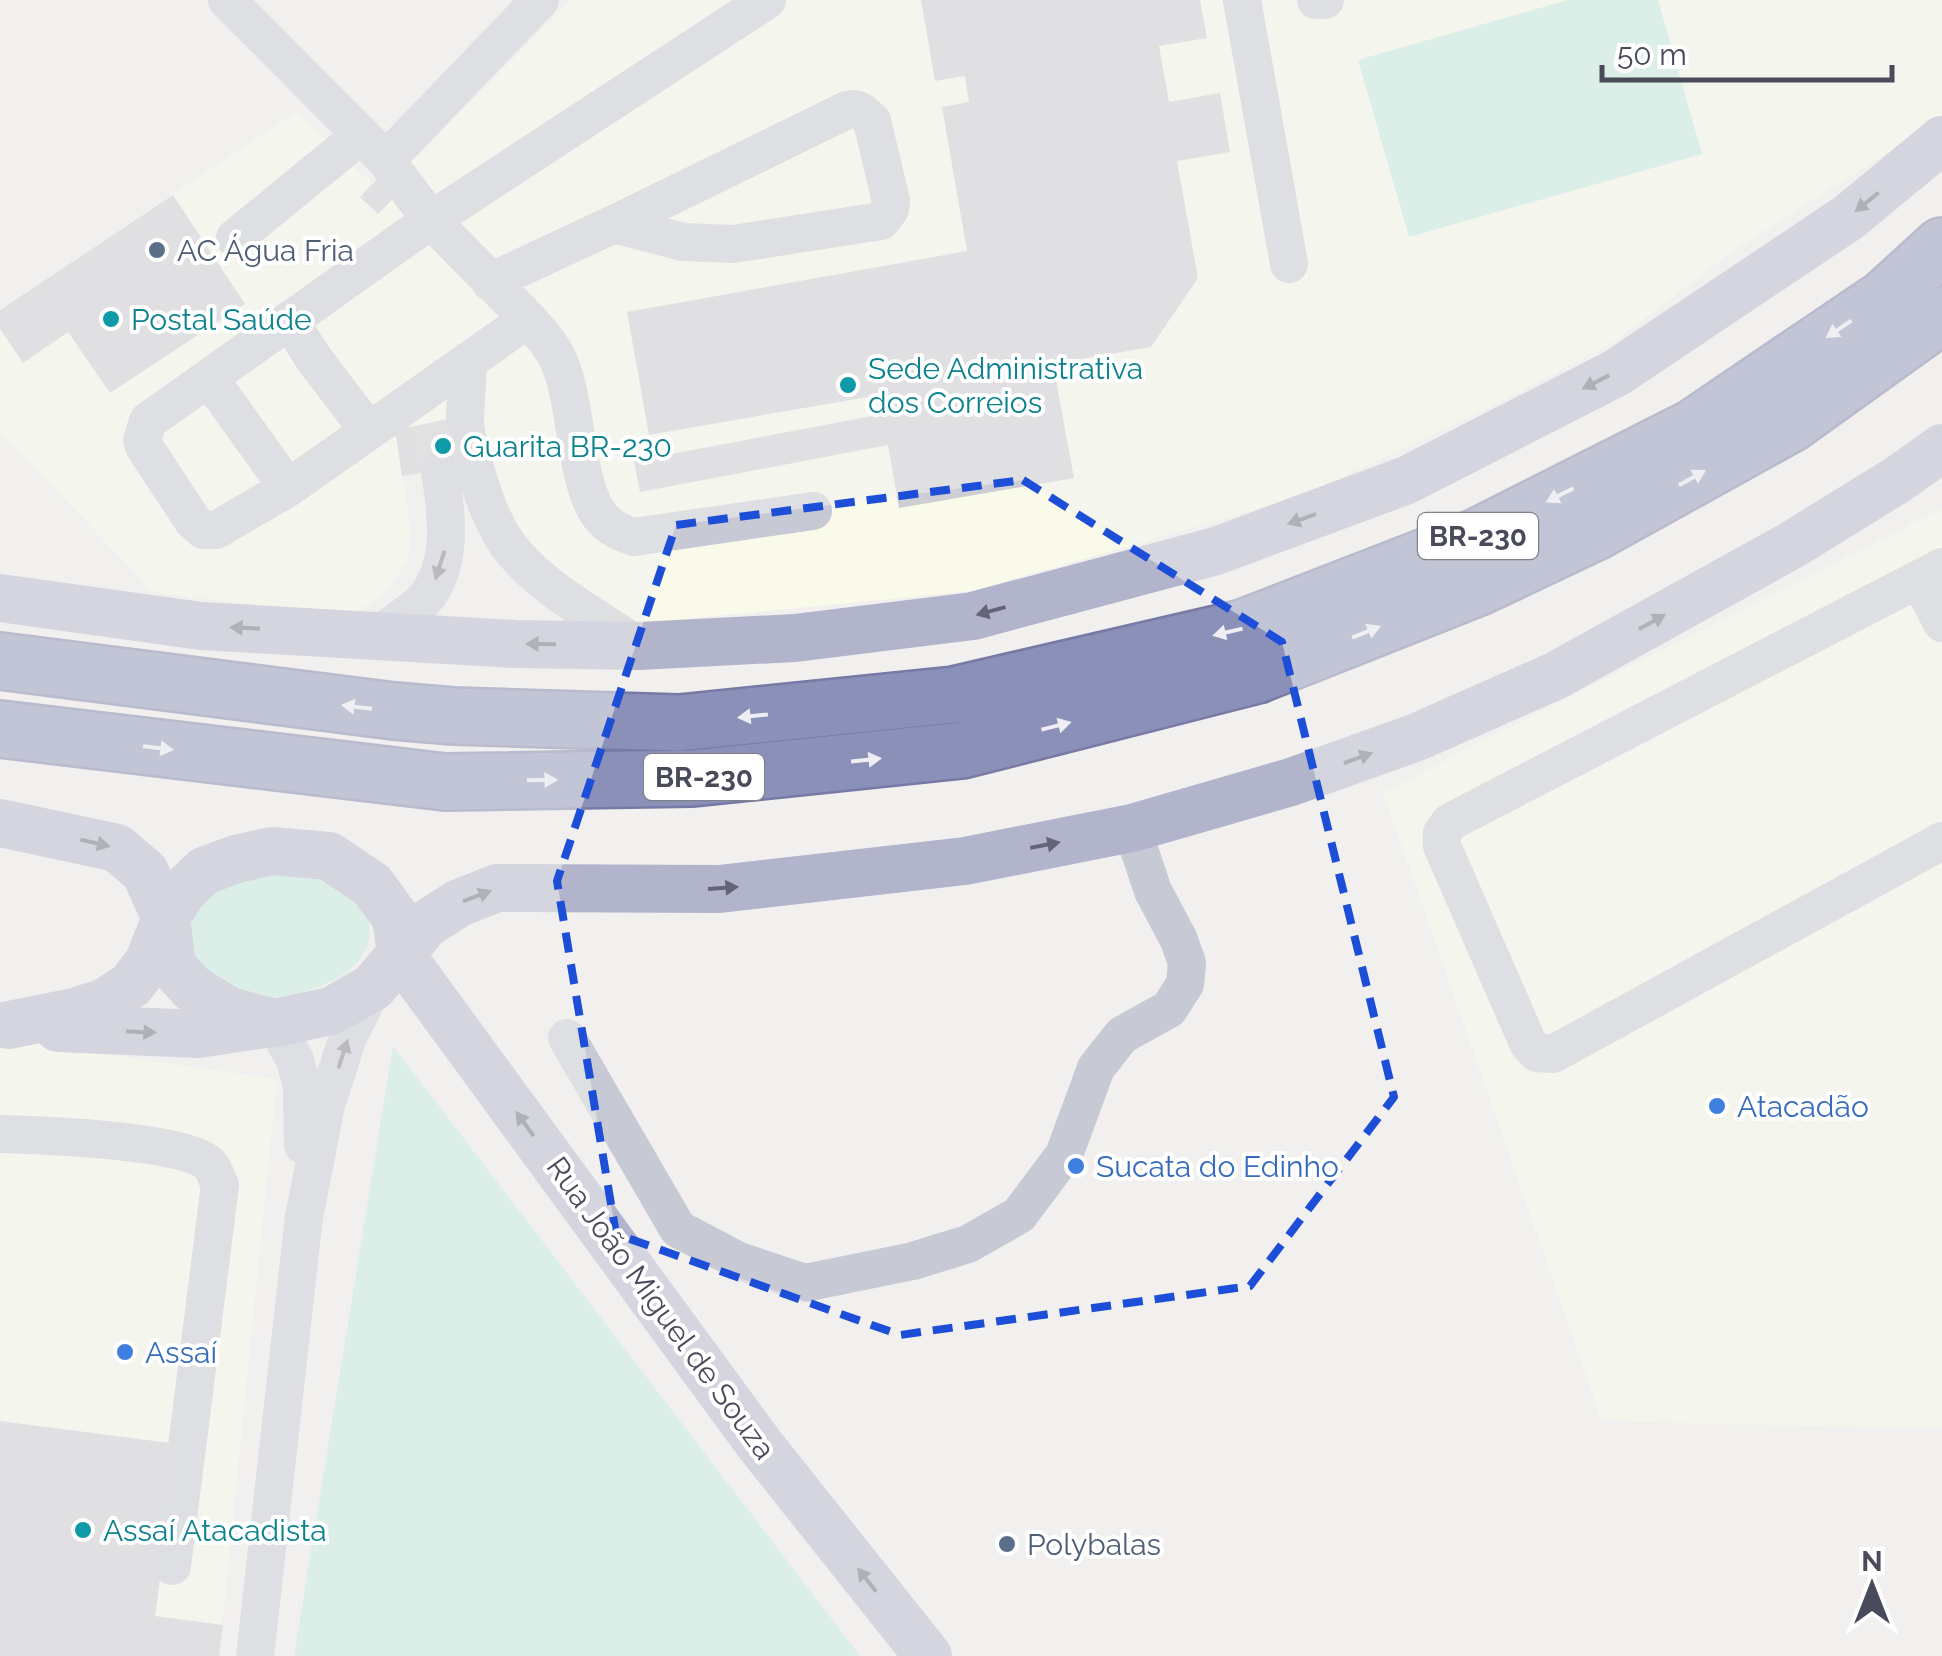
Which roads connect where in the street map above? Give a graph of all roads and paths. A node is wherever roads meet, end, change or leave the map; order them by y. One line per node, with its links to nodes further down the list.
1 (227, 0): 8 (street)
2 (540, 0): 8 (street)
3 (767, 0): 9 (street)
4 (1242, 0): 13 (street)
5 (1316, 0): 6 (street)
6 (1325, 0)
7 (1942, 140): 29 (main road, one-way to 29)
8 (374, 148): 9 (street); 11 (street)
9 (431, 220): 14 (street); 17 (street)
10 (614, 224): 10 (street); 14 (street)
11 (235, 238)
12 (1942, 246): 30 (highway, BR-230, one-way to 30)
13 (1289, 264)
14 (490, 282): 16 (street)
15 (1942, 314): 32 (highway, BR-230, one-way to 15)
16 (528, 319): 19 (street); 24 (street)
17 (289, 320): 18 (street); 19 (street)
18 (209, 378): 21 (street); 21 (street)
19 (368, 430): 21 (street)
20 (1942, 448): 35 (main road, one-way to 20)
21 (288, 488)
22 (485, 502): 23 (street); 23 (street); 29 (street)
23 (446, 509): 28 (street, one-way to 28)
24 (813, 511)
25 (1931, 573): 27 (street); 36 (street)
26 (0, 598): 28 (main road, one-way to 26)
27 (1942, 623)
28 (378, 635): 29 (main road, one-way to 28)
29 (639, 646)
30 (6, 661)
31 (0, 729): 32 (highway, BR-230)
32 (61, 737): 33 (highway)
33 (0, 738)
34 (0, 823): 37 (main road, one-way to 37)
35 (1132, 828): 38 (main road, one-way to 35); 41 (street)
36 (1942, 841)
37 (166, 918): 38 (main road); 39 (main road); 40 (main road)
38 (387, 971): 39 (main road); 43 (street, one-way to 38); 46 (main road, Rua João Miguel de Souza, one-way to 38)
39 (274, 1023): 40 (main road, one-way to 39); 43 (street)
40 (4, 1025)
41 (568, 1038)
42 (0, 1134): 44 (street)
43 (304, 1217): 45 (street)
44 (172, 1566)
45 (254, 1656)
46 (928, 1656)

